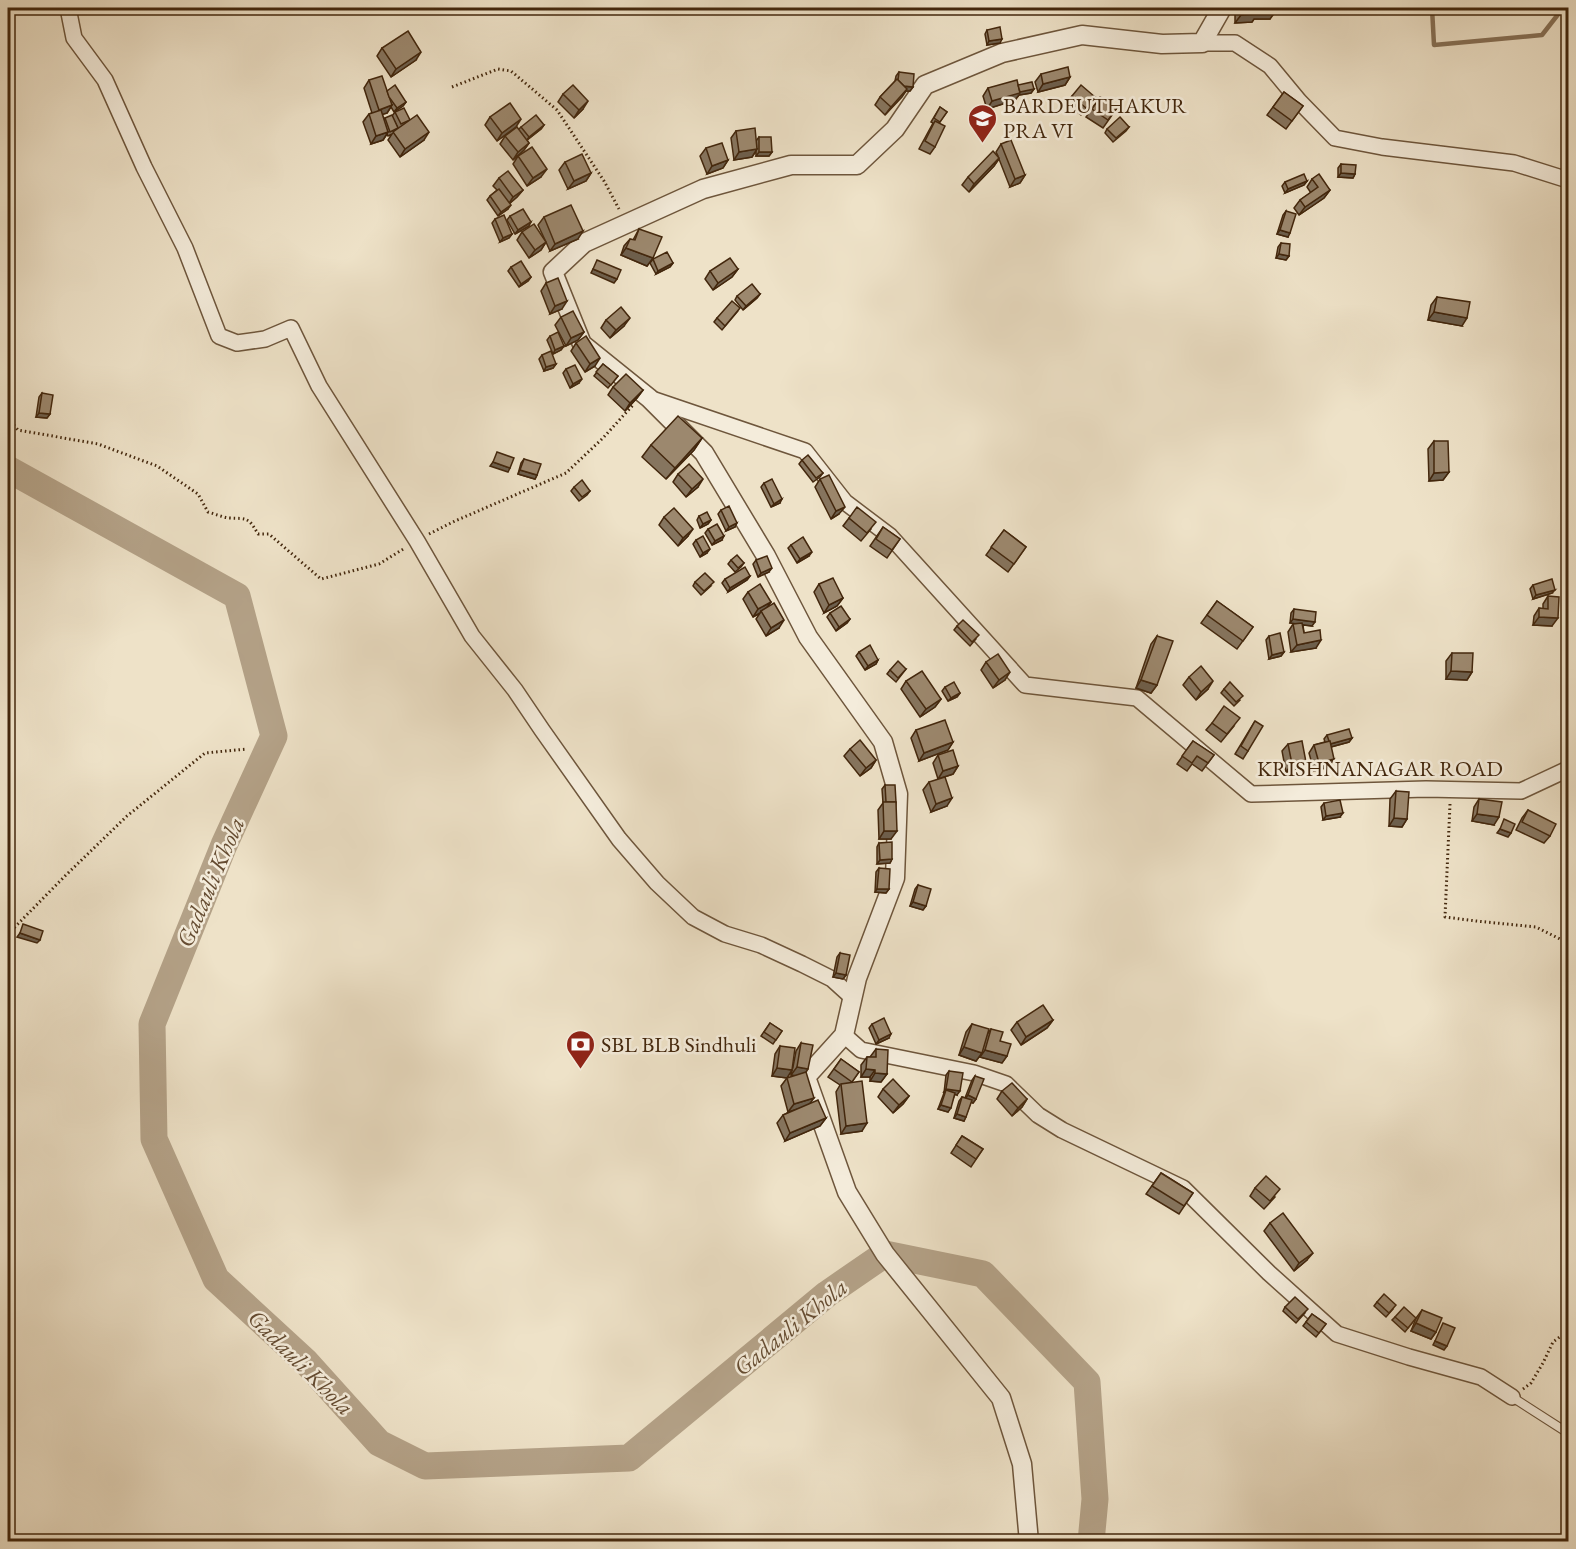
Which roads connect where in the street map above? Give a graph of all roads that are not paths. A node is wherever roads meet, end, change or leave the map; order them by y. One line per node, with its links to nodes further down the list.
1 (68, 8): 7 (street)
2 (1222, 8): 3 (street)
3 (1202, 44): 4 (street); 5 (street)
4 (1569, 180)
5 (646, 395): 6 (street, KRISHNANAGAR ROAD); 7 (street)
6 (1569, 769)
7 (853, 998): 8 (street)
8 (844, 1035): 9 (street); 11 (street)
9 (1512, 1397): 10 (lane)
10 (1569, 1433)
11 (1029, 1542)

